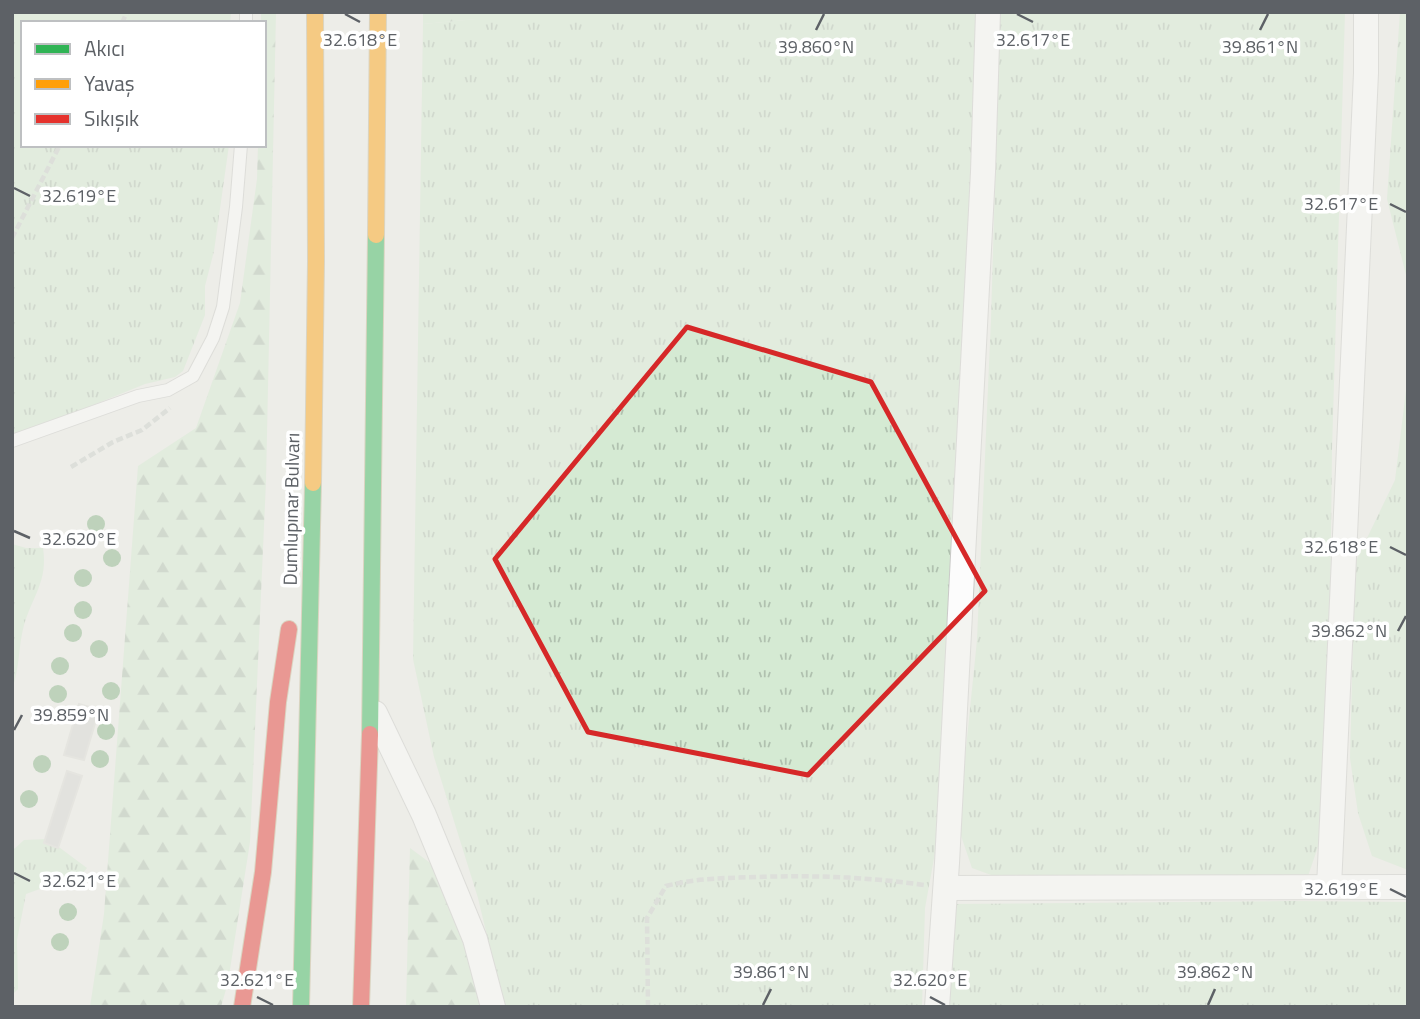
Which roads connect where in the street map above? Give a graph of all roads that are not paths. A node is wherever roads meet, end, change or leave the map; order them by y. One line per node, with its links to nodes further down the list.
1 (315, 12): 7 (highway, Dumlupınar Bulvarı)
2 (378, 12): 8 (highway)
3 (988, 12): 11 (street)
4 (1366, 12): 9 (street)
5 (241, 147): 6 (lane)
6 (12, 441)
7 (313, 507): 12 (highway); 13 (highway, Dumlupınar Bulvarı)
8 (371, 706): 14 (highway); 15 (street)
9 (1329, 887): 10 (street); 11 (street)
10 (1408, 887)
11 (946, 888): 16 (street)
12 (242, 1007)
13 (302, 1007)
14 (361, 1007)
15 (494, 1007)
16 (937, 1007)

